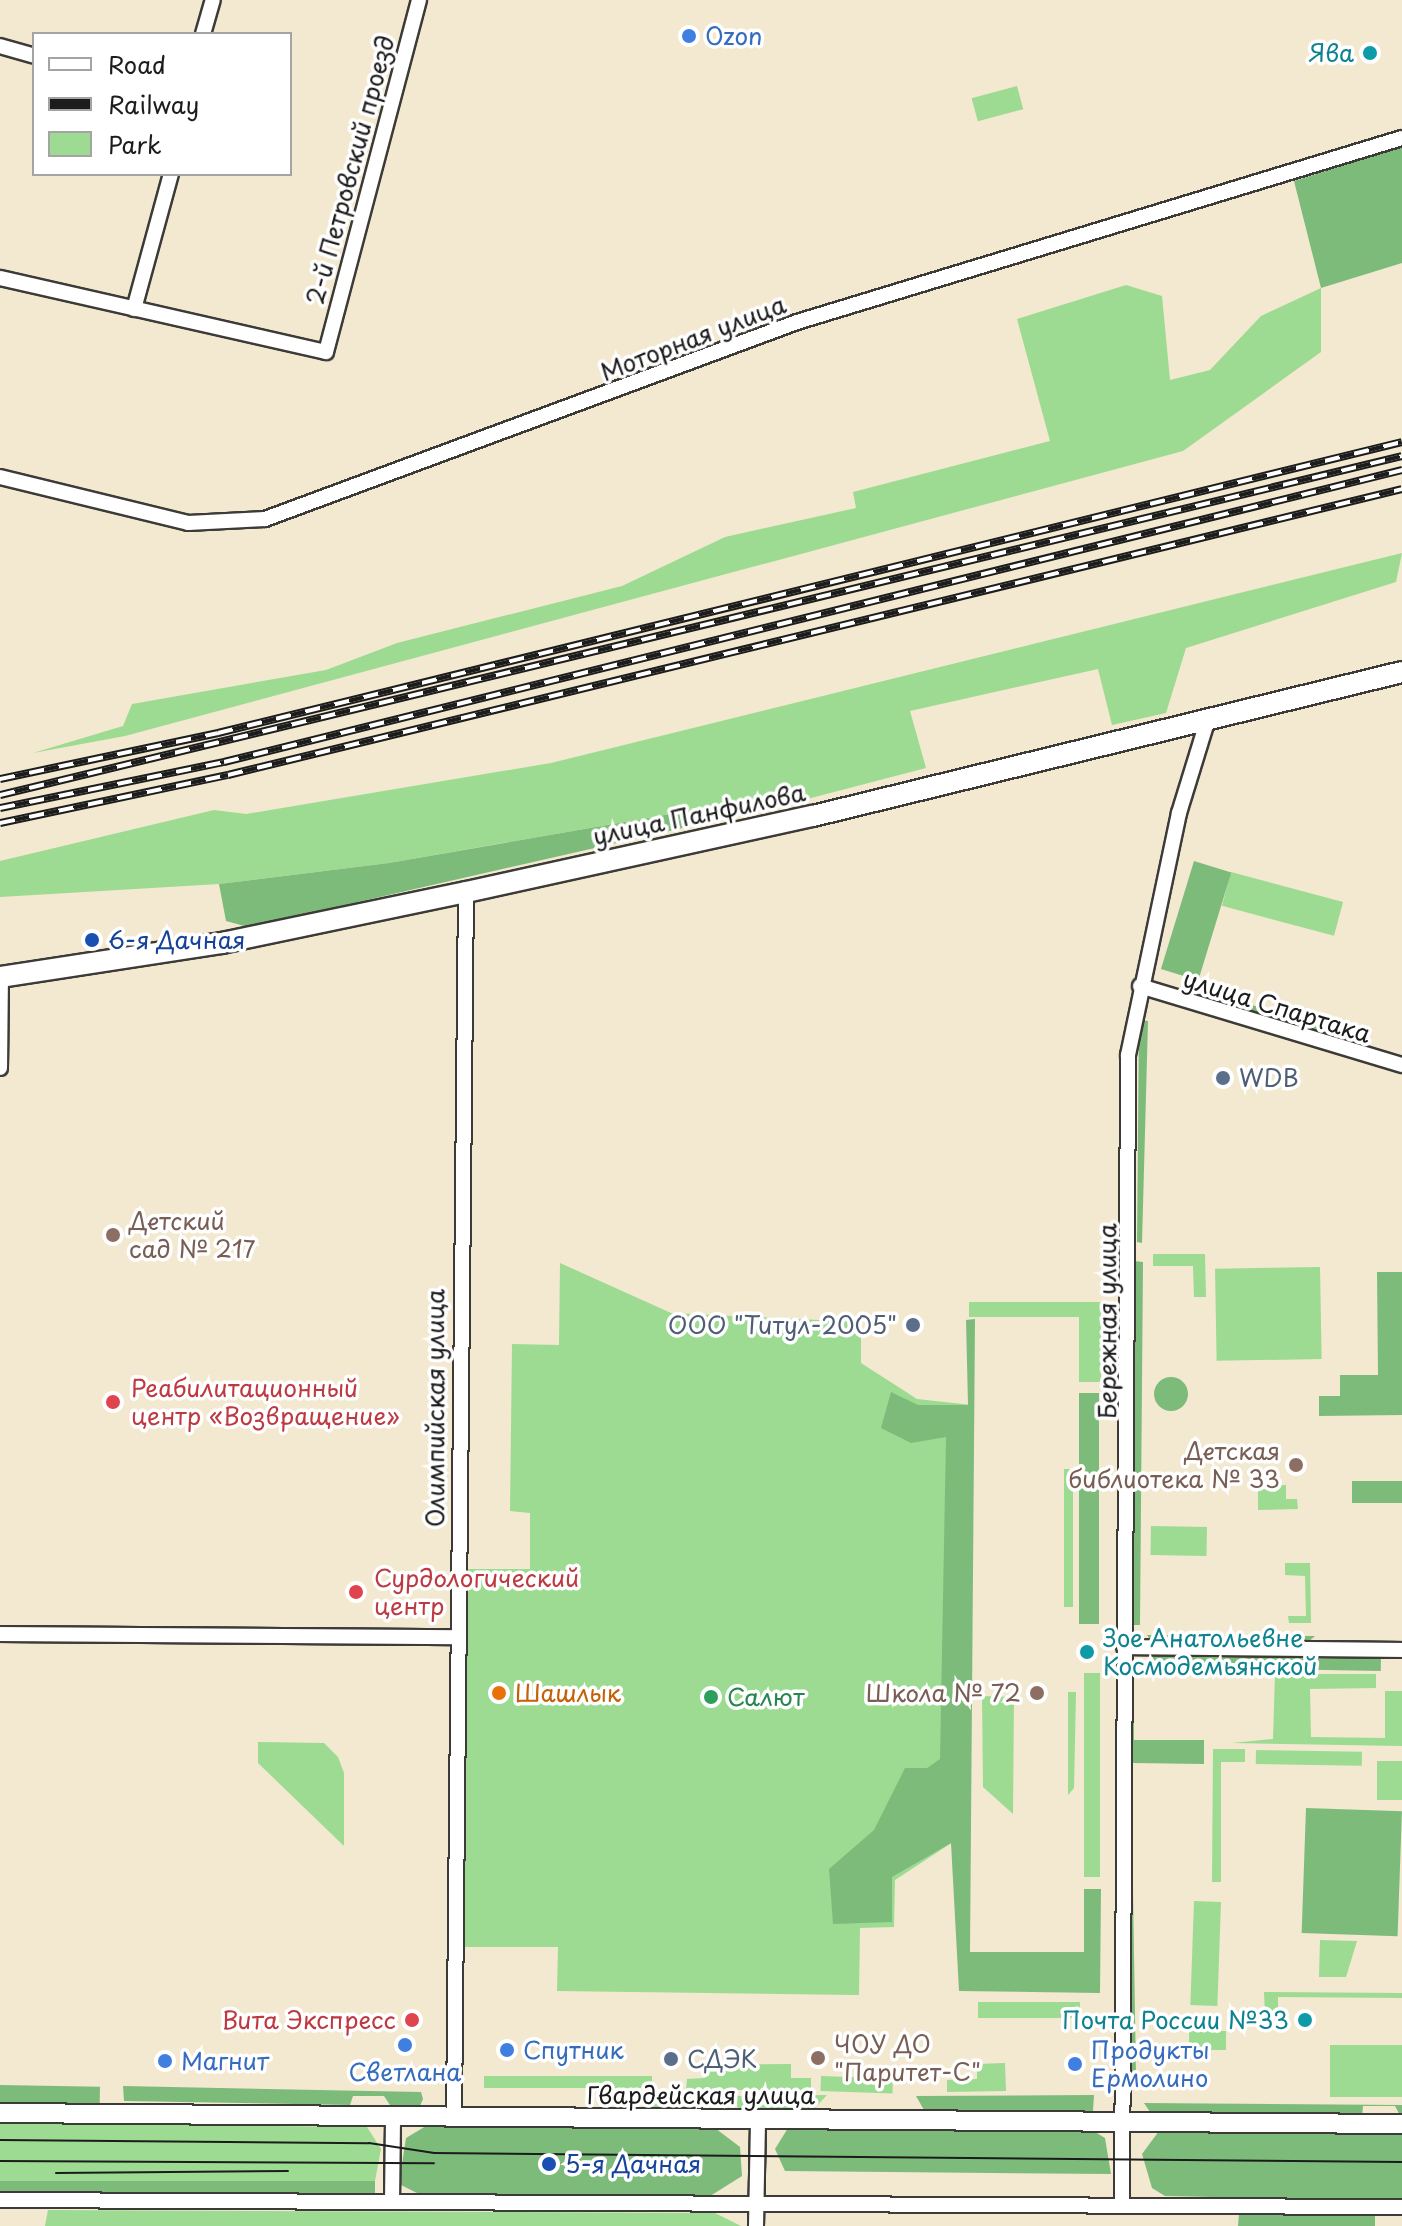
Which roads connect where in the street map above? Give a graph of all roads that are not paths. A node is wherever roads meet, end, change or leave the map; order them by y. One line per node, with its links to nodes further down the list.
1 (213, 0): 3 (street)
2 (419, 0): 9 (street, 2-й Петровский проезд)
3 (204, 32)
4 (0, 46): 5 (street)
5 (32, 55)
6 (1402, 138): 10 (street, Моторная улица)
7 (170, 176): 9 (street)
8 (0, 278): 9 (street)
9 (134, 309)
10 (0, 477)
11 (1402, 672): 12 (main road, улица Панфилова)
12 (1207, 722): 13 (main road, улица Панфилова); 15 (street, Бережная улица)
13 (466, 892): 14 (main road, улица Панфилова); 19 (street, Олимпийская улица)
14 (0, 976): 17 (street)
15 (1140, 986): 16 (street, улица Спартака); 20 (street, Бережная улица)
16 (1402, 1065)
17 (0, 1068)
18 (0, 1634): 19 (street)
19 (455, 1637): 23 (street, Олимпийская улица)
20 (1124, 1647): 21 (street); 26 (street, Бережная улица)
21 (1402, 1650)
22 (0, 2113): 24 (street, Гвардейская улица)
23 (454, 2116): 24 (street, Гвардейская улица); 25 (street, Гвардейская улица)
24 (393, 2117): 29 (street)
25 (758, 2118): 26 (street, Гвардейская улица); 30 (street)
26 (1122, 2123): 27 (street, Гвардейская улица); 31 (street, Бережная улица)
27 (1402, 2124)
28 (0, 2200): 29 (street)
29 (392, 2202): 30 (street)
30 (757, 2203): 31 (street); 33 (street)
31 (1122, 2204): 32 (street)
32 (1402, 2207)
33 (756, 2226)

